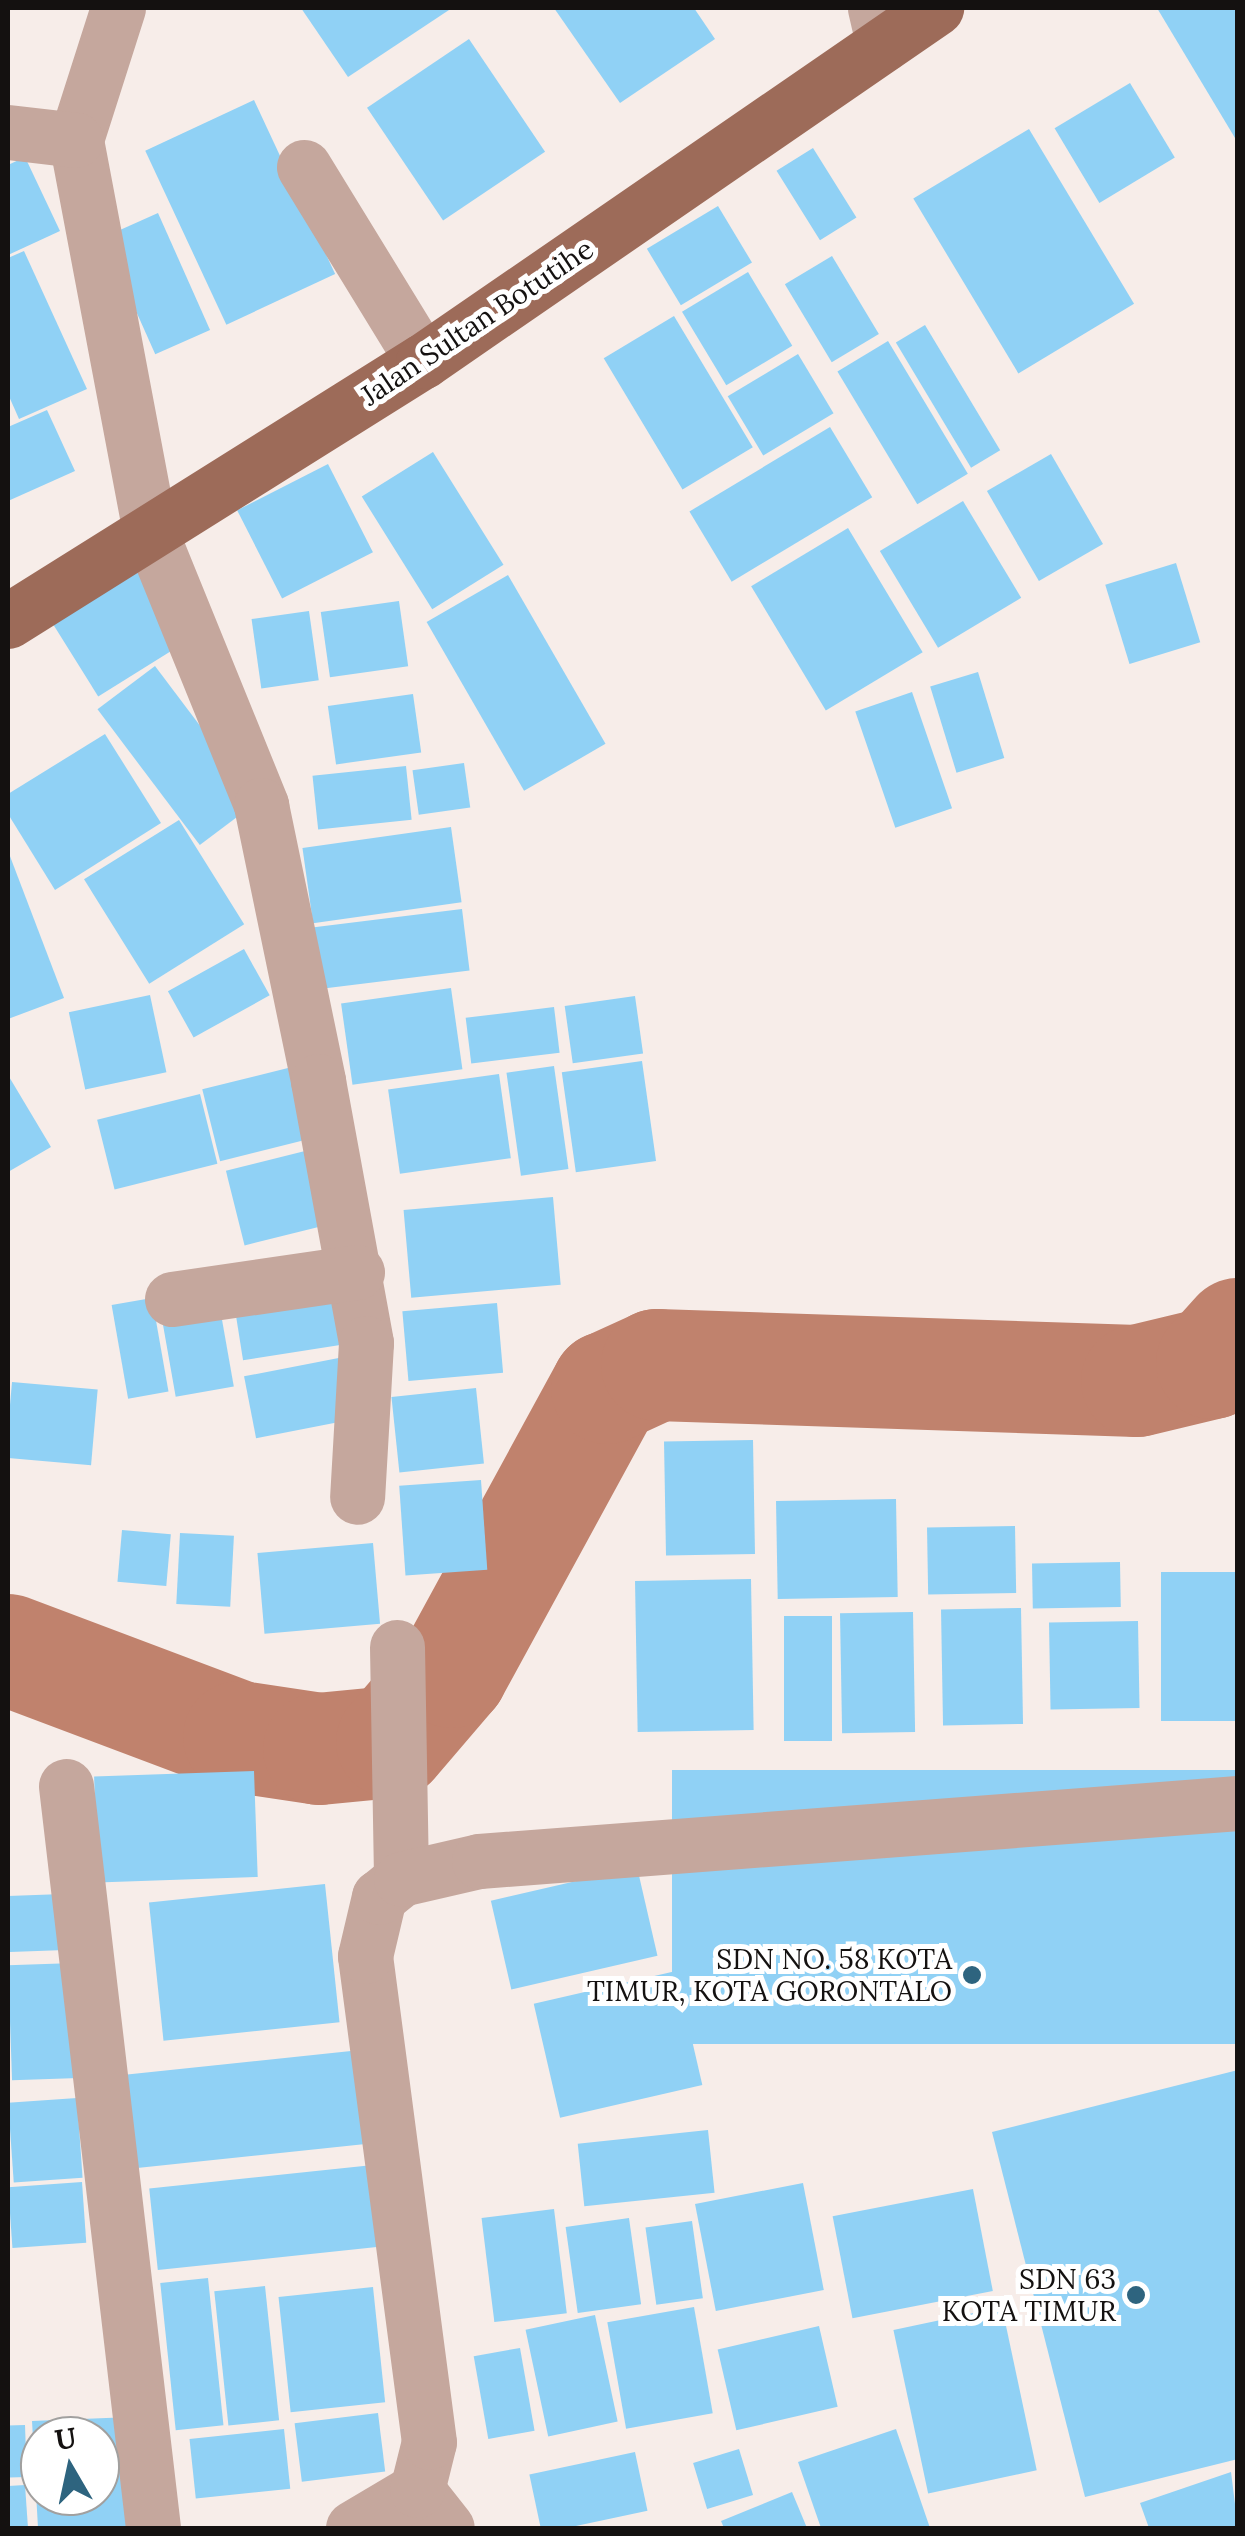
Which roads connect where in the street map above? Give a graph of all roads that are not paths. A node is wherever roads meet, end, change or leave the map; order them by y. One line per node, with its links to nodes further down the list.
1 (118, 8): 5 (street)
2 (936, 8): 3 (main road, Jalan Sultan Botutihe)
3 (879, 26): 7 (main road, Jalan Sultan Botutihe)
4 (8, 132): 5 (street)
5 (76, 140): 8 (street)
6 (304, 167): 7 (street)
7 (423, 360): 8 (main road, Jalan Sultan Botutihe)
8 (150, 531): 9 (main road, Jalan Sultan Botutihe); 10 (street)
9 (8, 621)
10 (357, 1272): 11 (street); 12 (street)
11 (172, 1298)
12 (356, 1496)
13 (397, 1648): 16 (street)
14 (66, 1786): 18 (street)
15 (1238, 1803): 16 (street)
16 (402, 1879): 17 (street)
17 (432, 2509): 19 (street)
18 (153, 2528)
19 (353, 2528)

